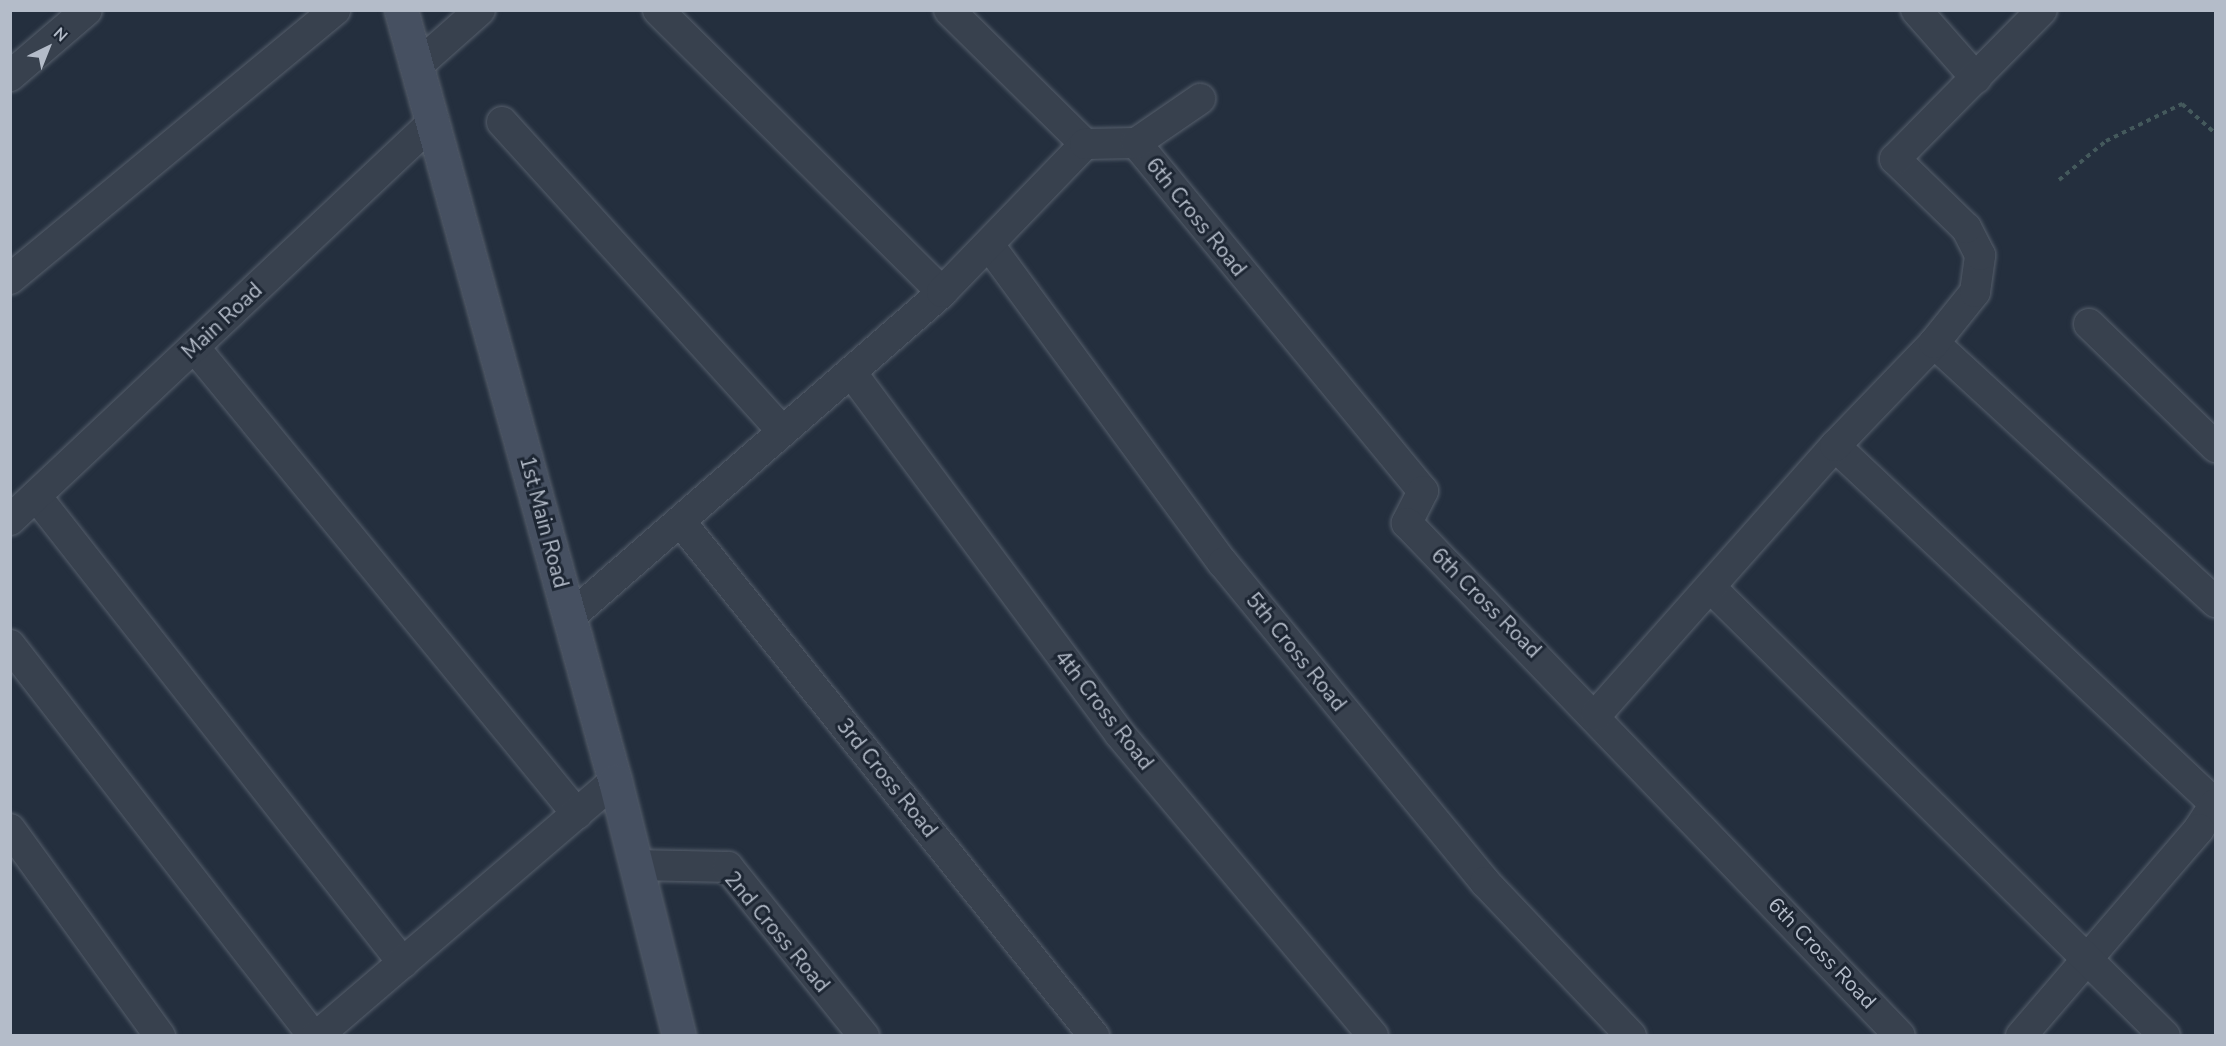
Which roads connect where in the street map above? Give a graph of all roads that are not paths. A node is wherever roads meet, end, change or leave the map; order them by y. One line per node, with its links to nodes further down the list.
1 (87, 10): 10 (street)
2 (335, 10): 18 (street)
3 (401, 10): 9 (street, 1st Main Road)
4 (480, 10): 9 (street)
5 (657, 10): 19 (street)
6 (949, 10): 16 (street)
7 (1916, 10): 11 (street)
8 (2042, 10): 11 (street)
9 (418, 65): 13 (street, 1st Main Road)
10 (10, 76)
11 (1976, 78): 21 (street)
12 (1200, 99): 15 (street)
13 (434, 121): 22 (street, Main Road); 32 (street, 1st Main Road)
14 (502, 122): 24 (street)
15 (1136, 143): 16 (street); 34 (street, 6th Cross Road)
16 (1085, 144): 17 (street)
17 (989, 245): 19 (street); 48 (street, 5th Cross Road)
18 (10, 279)
19 (942, 292): 23 (street)
20 (2089, 324): 26 (street)
21 (1934, 343): 25 (street); 31 (street)
22 (194, 347): 27 (street, Main Road); 36 (street)
23 (851, 372): 24 (street); 47 (street, 4th Cross Road)
24 (782, 431): 29 (street)
25 (1835, 446): 30 (street); 38 (street)
26 (2216, 447)
27 (36, 496): 28 (street, Main Road); 41 (street)
28 (10, 520)
29 (680, 521): 32 (street); 46 (street, 3rd Cross Road)
30 (1712, 589): 34 (street); 40 (street)
31 (2216, 602)
32 (570, 617): 35 (street, 1st Main Road)
33 (10, 645): 43 (street)
34 (1596, 715): 49 (street, 6th Cross Road)
35 (615, 781): 36 (street); 39 (street, 1st Main Road)
36 (577, 814): 41 (street)
37 (10, 829): 42 (street)
38 (2207, 837): 40 (street)
39 (636, 865): 44 (street, 1st Main Road); 45 (street, 2nd Cross Road)
40 (2087, 956): 50 (street); 51 (street)
41 (403, 963): 43 (street)
42 (160, 1035)
43 (315, 1035)
44 (679, 1035)
45 (864, 1035)
46 (1094, 1035)
47 (1373, 1035)
48 (1631, 1035)
49 (1900, 1035)
50 (2020, 1035)
51 (2164, 1035)

